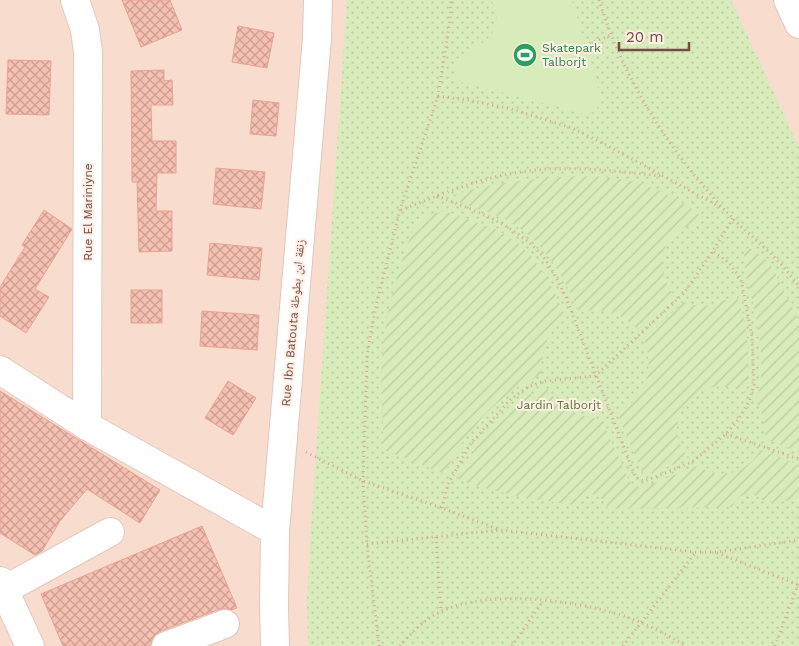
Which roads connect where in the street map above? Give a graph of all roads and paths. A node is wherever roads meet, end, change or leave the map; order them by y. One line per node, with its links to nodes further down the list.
1 (75, 0): 19 (street, Rue El Mariniyne)
2 (318, 0): 21 (street, Rue Ibn Batouta زنقة ابن بطوطة)
3 (451, 0): 9 (path)
4 (599, 0): 7 (path)
5 (788, 0): 6 (street)
6 (799, 24)
7 (612, 35): 8 (path); 12 (path)
8 (586, 45)
9 (438, 96): 10 (path); 13 (path)
10 (666, 177): 11 (path); 12 (path)
11 (437, 196): 13 (path); 18 (path)
12 (723, 209): 14 (path)
13 (400, 210): 23 (path)
14 (733, 218): 15 (path); 16 (path)
15 (713, 251): 18 (path); 20 (path)
16 (799, 286)
17 (0, 370): 19 (street)
18 (595, 376): 20 (path); 24 (path)
19 (87, 426): 26 (street)
20 (726, 434): 22 (path)
21 (284, 440): 23 (path); 26 (street, Rue Ibn Batouta زنقة ابن بطوطة)
22 (799, 459)
23 (363, 480): 24 (path); 30 (path)
24 (442, 508): 25 (path)
25 (500, 530): 28 (path); 31 (path)
26 (275, 531): 41 (street, Rue Ibn Batouta زنقة ابن بطوطة)
27 (110, 532): 34 (street)
28 (436, 537): 30 (path); 36 (path)
29 (799, 540): 32 (path)
30 (367, 544): 42 (path)
31 (696, 552): 32 (path); 37 (path)
32 (717, 552): 33 (path)
33 (799, 584): 47 (path)
34 (2, 586): 39 (street)
35 (543, 600): 36 (path); 37 (path); 44 (path)
36 (441, 611): 43 (path)
37 (641, 622): 45 (path); 46 (path)
38 (225, 624): 40 (street)
39 (30, 646)
40 (166, 646)
41 (275, 646)
42 (378, 646)
43 (400, 646)
44 (512, 646)
45 (623, 646)
46 (686, 646)
47 (775, 646)

